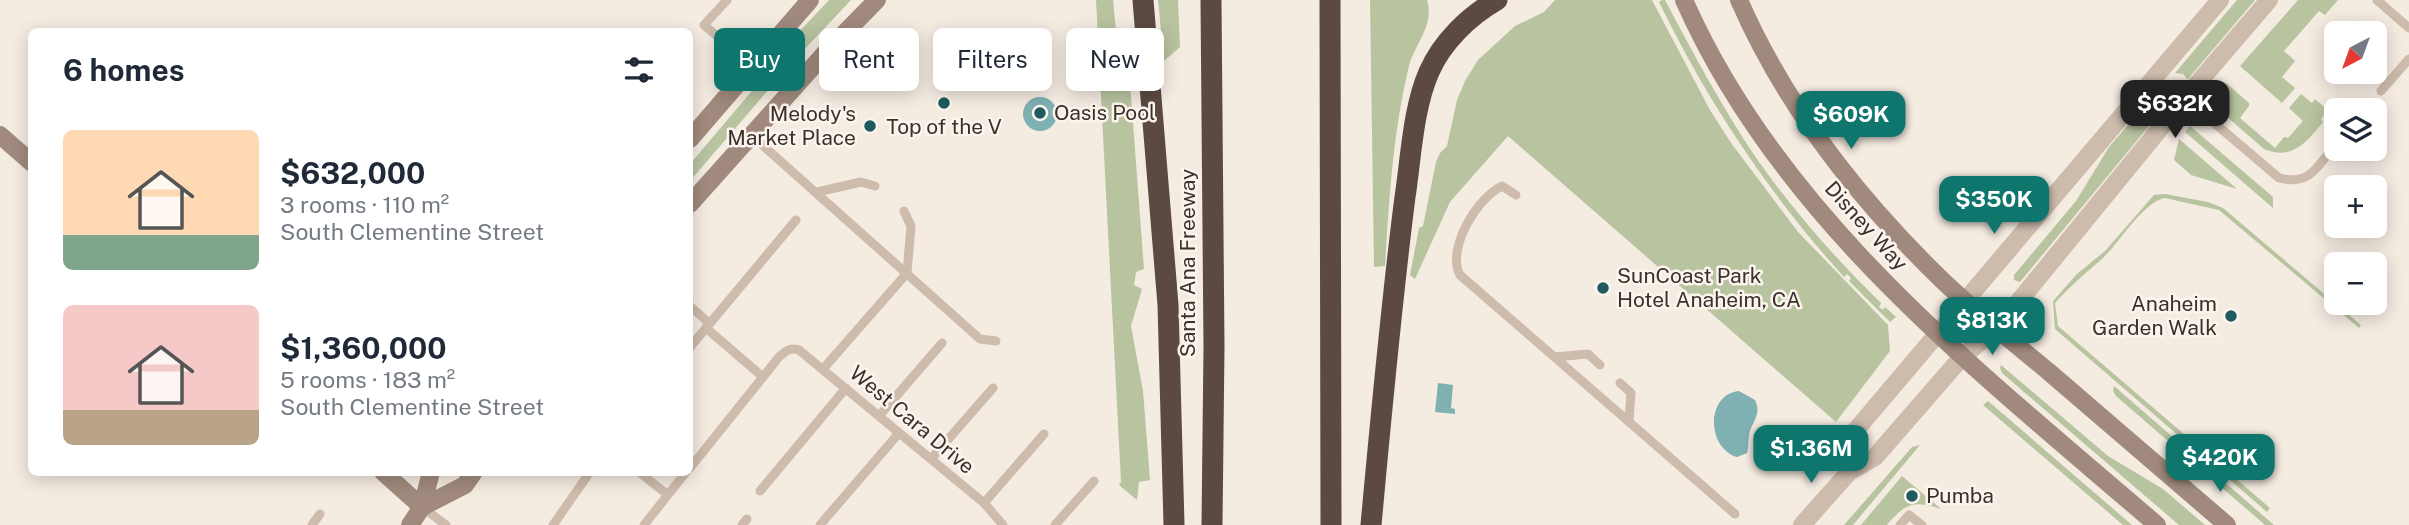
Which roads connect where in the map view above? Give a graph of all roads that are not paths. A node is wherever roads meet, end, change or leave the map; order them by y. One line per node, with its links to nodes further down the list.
1 (727, 0): 15 (lane)
2 (810, 0): 13 (main road)
3 (1143, 0): 77 (highway)
4 (1211, 0): 78 (highway, Santa Ana Freeway)
5 (1330, 0): 79 (highway)
6 (1497, 0): 80 (highway)
7 (1684, 0): 37 (main road, Disney Way)
8 (1739, 0): 33 (main road, Disney Way)
9 (2220, 0): 17 (street)
10 (2269, 0): 20 (street)
11 (2377, 0): 14 (lane)
12 (873, 4): 21 (main road)
13 (786, 28)
14 (2409, 28)
15 (714, 33)
16 (2409, 59): 19 (lane)
17 (2150, 83): 20 (lane); 33 (street)
18 (732, 91): 23 (main road)
19 (2381, 91)
20 (2185, 98): 24 (lane); 36 (street)
21 (750, 134): 27 (lane); 29 (main road)
22 (0, 135): 25 (main road)
23 (693, 136)
24 (2324, 158)
25 (28, 160)
26 (875, 186): 27 (lane)
27 (817, 192): 32 (lane)
28 (1516, 195): 41 (lane)
29 (693, 200)
30 (904, 211): 32 (lane)
31 (796, 220): 35 (lane)
32 (907, 273): 38 (lane); 44 (lane)
33 (1965, 301): 36 (main road, Disney Way); 37 (street)
34 (693, 309): 35 (lane)
35 (708, 325): 39 (lane); 45 (lane)
36 (1997, 328): 42 (street); 85 (main road, Disney Way)
37 (1937, 334): 42 (main road, Disney Way); 55 (street)
38 (996, 341)
39 (693, 343)
40 (942, 343): 49 (lane)
41 (1555, 357): 43 (lane); 50 (lane)
42 (1962, 357): 55 (street); 84 (main road, Disney Way)
43 (1600, 365)
44 (823, 369): 45 (lane, West Cara Drive); 47 (lane, West Cara Drive)
45 (763, 377): 54 (lane)
46 (1620, 383): 50 (lane)
47 (846, 388): 49 (lane, West Cara Drive); 63 (lane)
48 (993, 388): 53 (lane)
49 (879, 416): 51 (lane, West Cara Drive)
50 (1629, 422): 68 (lane)
51 (899, 433): 53 (lane, West Cara Drive); 74 (lane)
52 (1044, 434): 65 (lane)
53 (931, 459): 65 (lane, West Cara Drive)
54 (693, 464)
55 (1849, 472): 81 (street)
56 (387, 476): 66 (main road)
57 (430, 476): 66 (main road)
58 (471, 476): 66 (main road)
59 (587, 476): 72 (lane)
60 (644, 476): 64 (lane)
61 (683, 476): 64 (lane)
62 (1094, 481): 76 (lane)
63 (761, 491)
64 (668, 495): 73 (lane)
65 (984, 503): 75 (lane, West Cara Drive)
66 (422, 507): 70 (main road); 71 (lane)
67 (320, 514): 69 (lane)
68 (1735, 514)
69 (312, 525)
70 (410, 525)
71 (446, 525)
72 (553, 525)
73 (644, 525)
74 (820, 525)
75 (1003, 525)
76 (1055, 525)
77 (1174, 525)
78 (1212, 525)
79 (1331, 525)
80 (1371, 525)
81 (1802, 525)
82 (1900, 525): 83 (lane)
83 (1922, 525)
84 (2157, 525)
85 (2227, 525)

